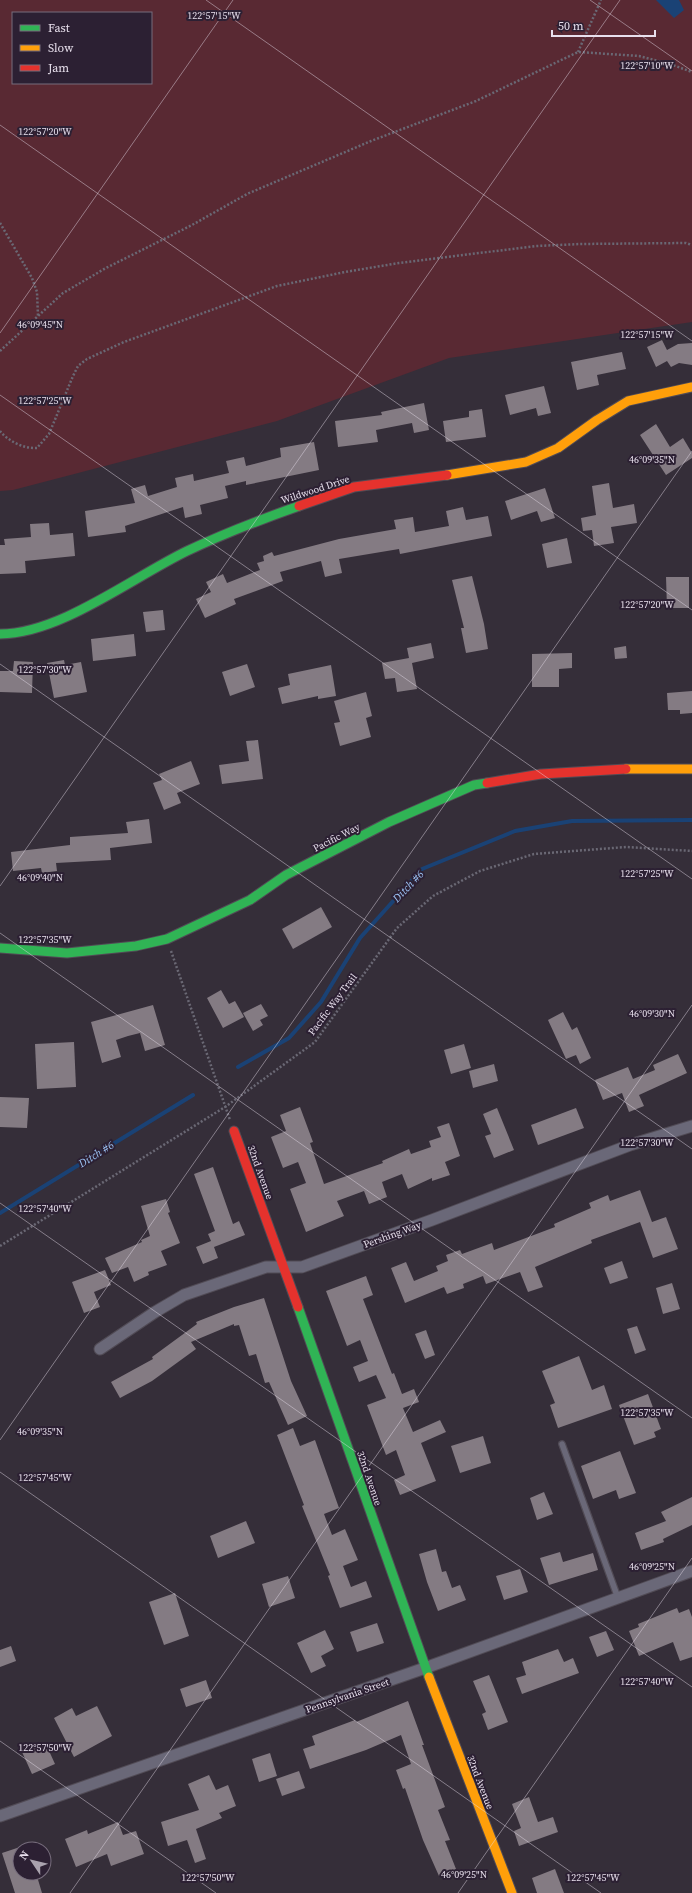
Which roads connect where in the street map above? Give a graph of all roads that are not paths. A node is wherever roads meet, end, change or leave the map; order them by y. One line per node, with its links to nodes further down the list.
1 (692, 387): 2 (street, Wildwood Drive)
2 (0, 634)
3 (692, 769): 4 (street, Pacific Way)
4 (0, 948)
5 (692, 1126): 7 (street, Pershing Way)
6 (234, 1131): 7 (street, 32nd Avenue)
7 (285, 1268): 8 (street, Pershing Way); 12 (street, 32nd Avenue)
8 (100, 1348)
9 (562, 1444): 11 (lane)
10 (692, 1571): 11 (street, Pennsylvania Street)
11 (618, 1598): 12 (street, Pennsylvania Street)
12 (425, 1668): 13 (street, Pennsylvania Street); 14 (street, 32nd Avenue)
13 (0, 1816)
14 (512, 1893)

